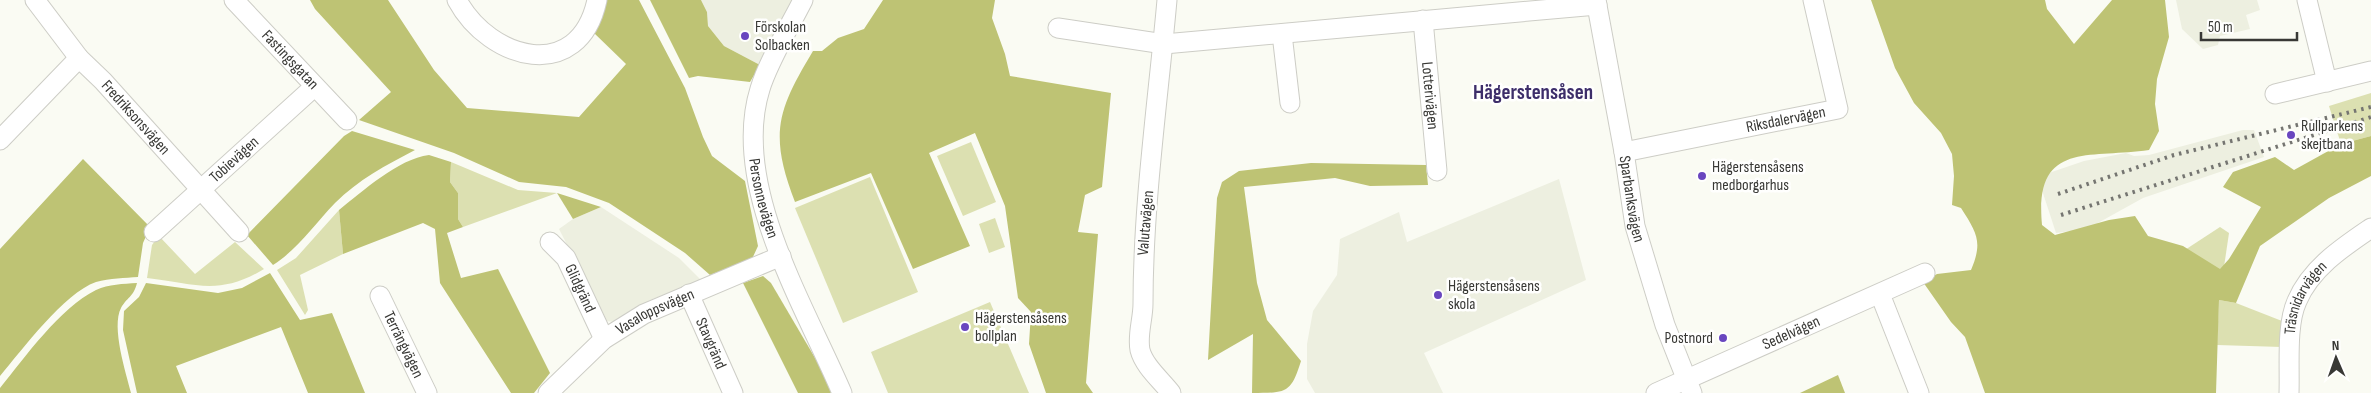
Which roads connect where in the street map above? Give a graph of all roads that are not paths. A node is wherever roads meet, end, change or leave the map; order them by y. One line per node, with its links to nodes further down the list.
1 (35, 0): 15 (street, Fredriksonsvägen)
2 (234, 0): 10 (street, Fastingsgatan)
3 (457, 0): 4 (street)
4 (597, 0)
5 (803, 0): 30 (street, Personnevägen)
6 (1167, 0): 14 (street, Valutavägen)
7 (1813, 0): 23 (street, Riksdalervägen)
8 (2306, 0): 17 (street)
9 (1596, 2): 11 (street); 23 (street, Sparbanksvägen)
10 (247, 7): 18 (street, Fastingsgatan)
11 (1423, 20): 13 (street); 24 (street, Lotterivägen)
12 (1058, 28): 14 (street)
13 (1282, 34): 14 (street); 20 (street)
14 (1164, 44): 41 (street, Valutavägen)
15 (79, 58): 22 (street); 25 (street, Fredriksonsvägen)
16 (2371, 70): 17 (street)
17 (2327, 82): 19 (street)
18 (314, 87): 21 (street, Fastingsgatan); 25 (street, Tobievägen)
19 (2275, 94)
20 (1290, 103)
21 (347, 120)
22 (0, 140)
23 (1624, 152): 36 (street, Sparbanksvägen)
24 (1437, 171)
25 (201, 190): 27 (street, Tobievägen); 28 (street, Fredriksonsvägen)
26 (2371, 228): 44 (street, Träsnidarvägen)
27 (154, 232)
28 (239, 232)
29 (550, 242): 35 (street, Glidgränd)
30 (781, 256): 32 (street, Vasaloppsvägen); 40 (street, Personnevägen)
31 (1925, 273): 33 (street, Sedelvägen)
32 (689, 294): 35 (street, Vasaloppsvägen); 39 (street, Stavgränd)
33 (1880, 294): 36 (street, Sedelvägen); 43 (street)
34 (380, 296): 37 (street, Terrängvägen)
35 (604, 339): 38 (street, Vasaloppsvägen)
36 (1689, 386): 42 (street, Sedelvägen)
37 (427, 393)
38 (548, 393)
39 (733, 393)
40 (842, 393)
41 (1171, 393)
42 (1656, 393)
43 (1919, 393)
44 (2289, 393)

